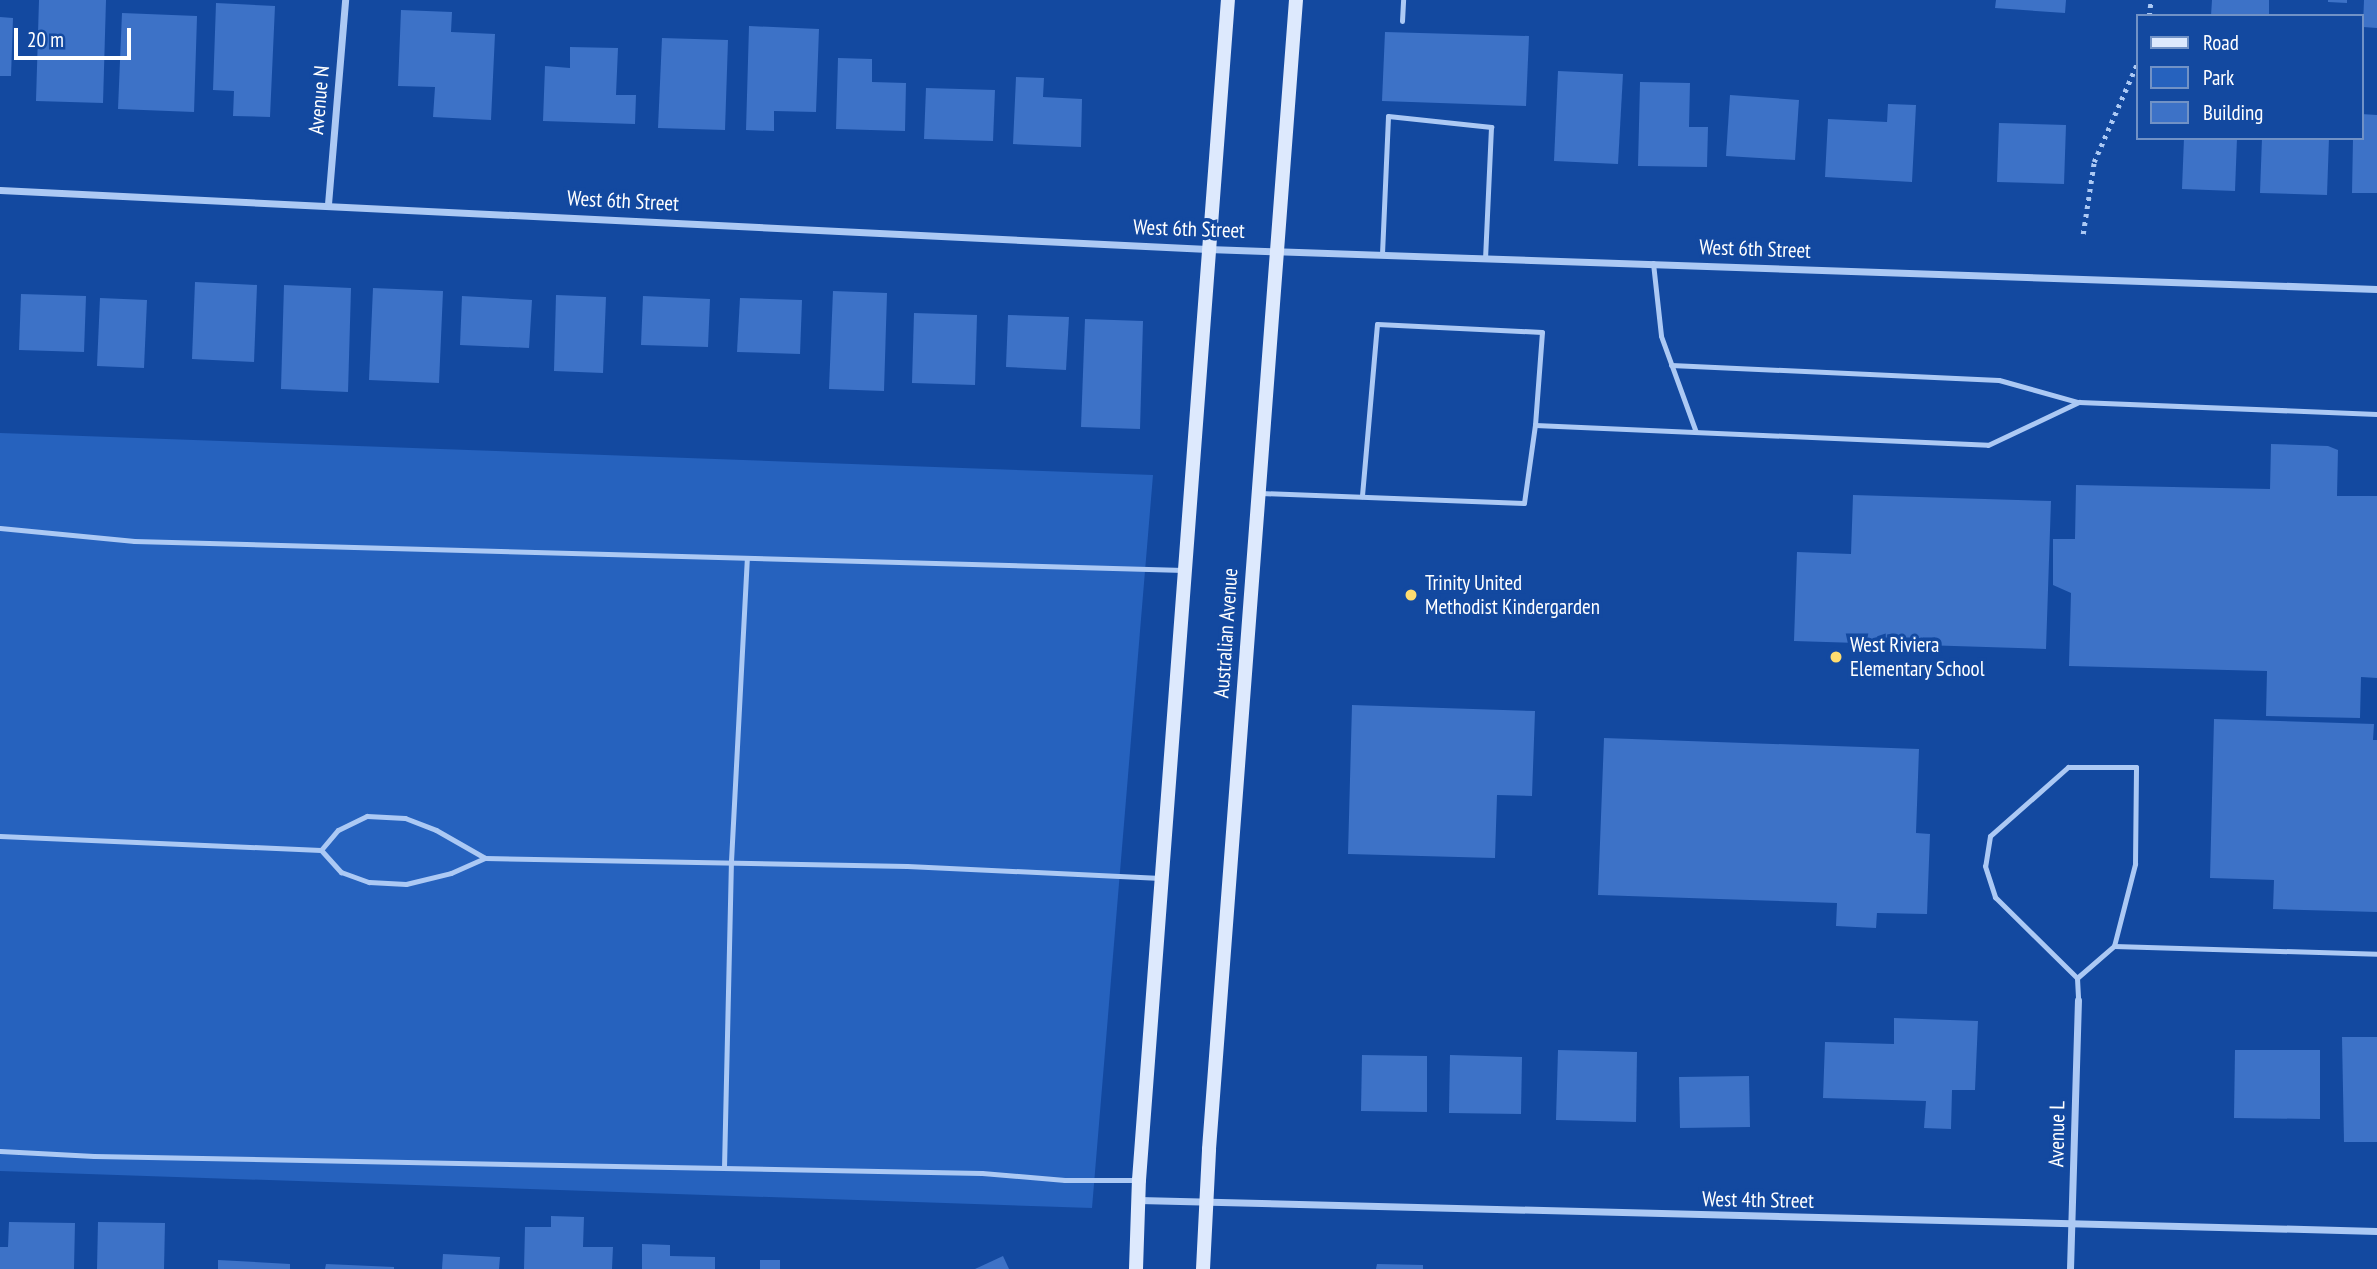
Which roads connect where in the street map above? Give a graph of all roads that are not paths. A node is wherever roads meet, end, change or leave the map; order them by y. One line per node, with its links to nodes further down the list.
1 (345, 0): 7 (street, Avenue N)
2 (1228, 0): 8 (main road)
3 (1296, 0): 9 (main road, Australian Avenue)
4 (1403, 0): 5 (lane)
5 (1402, 21)
6 (0, 190): 7 (street, West 6th Street)
7 (328, 204): 8 (street, West 6th Street)
8 (1208, 248): 9 (street, West 6th Street); 23 (main road)
9 (1275, 250): 10 (street, West 6th Street); 19 (main road, Australian Avenue)
10 (1382, 254): 11 (street, West 6th Street); 11 (lane)
11 (1485, 258): 12 (street, West 6th Street)
12 (1653, 263): 13 (street, West 6th Street); 14 (lane)
13 (2377, 289)
14 (1671, 365): 15 (lane); 18 (lane)
15 (2079, 402): 16 (lane); 18 (lane)
16 (2377, 414)
17 (1535, 425): 18 (lane); 20 (lane); 20 (lane)
18 (1696, 432)
19 (1257, 492): 20 (lane); 37 (main road, Australian Avenue)
20 (1362, 496)
21 (0, 528): 22 (lane)
22 (747, 559): 23 (lane); 27 (lane)
23 (1184, 570): 28 (main road)
24 (0, 836): 25 (lane)
25 (321, 850): 26 (lane); 26 (lane)
26 (485, 858): 27 (lane)
27 (731, 861): 28 (lane); 34 (lane)
28 (1162, 878): 35 (main road)
29 (2114, 946): 30 (lane); 31 (lane); 31 (lane)
30 (2377, 954)
31 (2077, 978): 32 (lane)
32 (2078, 1000): 38 (street, Avenue L)
33 (0, 1151): 34 (lane)
34 (724, 1168): 35 (lane)
35 (1139, 1180): 36 (main road)
36 (1138, 1200): 37 (street, West 4th Street); 40 (main road)
37 (1205, 1203): 38 (street, West 4th Street); 41 (main road, Australian Avenue)
38 (2072, 1225): 39 (street, West 4th Street); 42 (street, Avenue L)
39 (2377, 1231)
40 (1136, 1269)
41 (1203, 1269)
42 (2070, 1269)

